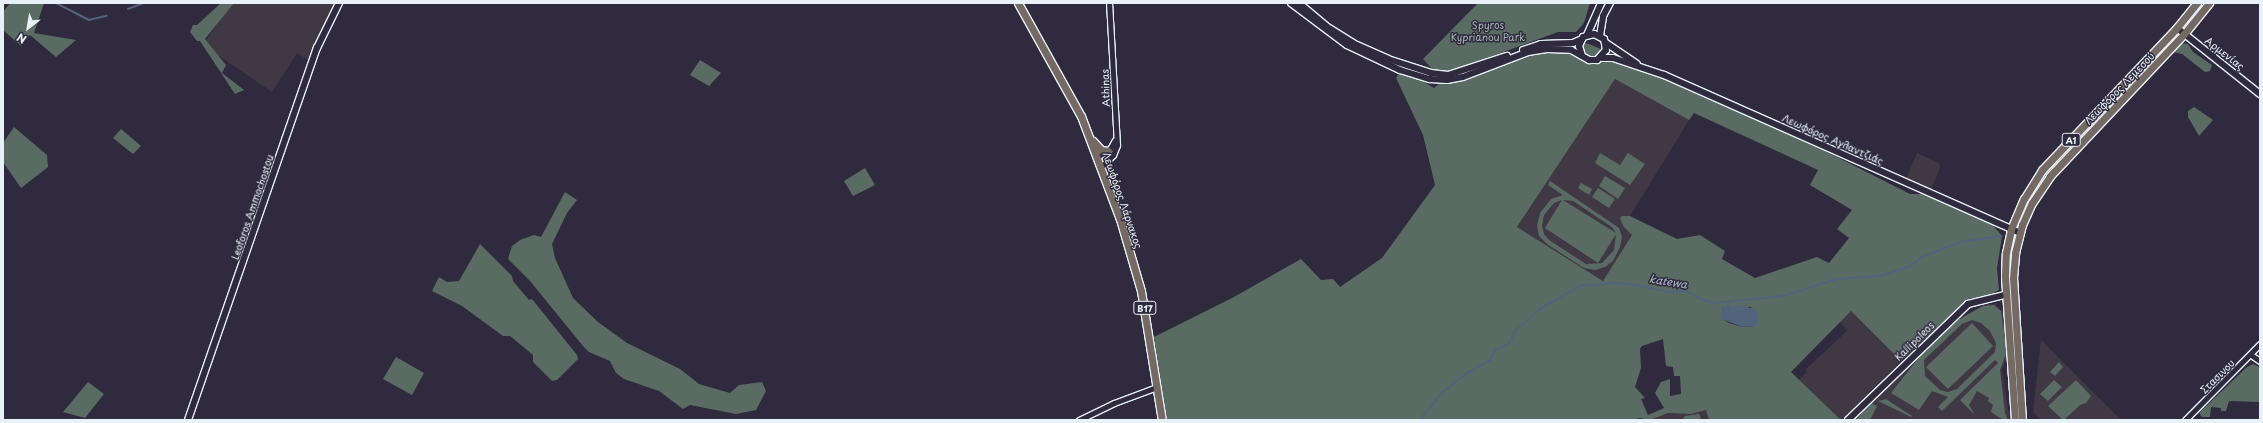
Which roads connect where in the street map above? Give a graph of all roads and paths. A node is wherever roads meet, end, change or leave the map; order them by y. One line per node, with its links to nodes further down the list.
1 (339, 3): 31 (main road, Leoforos Ammochostou)
2 (1018, 3): 19 (main road, Λεωφόρος Λάρνακος / B17)
3 (1109, 3): 20 (street, Athinas)
4 (1291, 3): 15 (main road)
5 (1299, 3): 13 (main road)
6 (1601, 3): 13 (main road)
7 (1610, 3): 12 (main road)
8 (2197, 3): 10 (main road, Λεωφόρος Λεμεσού / A1)
9 (2209, 3): 11 (main road, Λεωφόρος Λεμεσού / A1)
10 (2177, 28): 11 (main road, Αρμενίας); 24 (main road, Λεωφόρος Λεμεσού / A1)
11 (2184, 34): 18 (main road, Αρμενίας); 25 (main road, Λεωφόρος Λεμεσού / A1)
12 (1600, 36): 13 (main road); 14 (main road)
13 (1584, 37): 15 (main road)
14 (1606, 43): 16 (main road); 17 (main road, Λεωφόρος Αγλαντζιάς)
15 (1582, 56): 16 (main road)
16 (1602, 58): 17 (main road, Λεωφόρος Αγλαντζιάς)
17 (1638, 65): 24 (main road, Λεωφόρος Αγλαντζιάς)
18 (2260, 94)
19 (1090, 138): 21 (main road); 22 (main road, Λεωφόρος Λάρνακος / B17)
20 (1116, 139): 21 (street); 23 (street, Athinas)
21 (1108, 151): 22 (street)
22 (1097, 157): 23 (main road, Λεωφόρος Λάρνακος / B17)
23 (1102, 167): 30 (main road, Λεωφόρος Λάρνακος / B17)
24 (2011, 229): 25 (main road, Λεωφόρος Αγλαντζιάς); 26 (main road, Λεωφόρος Λεμεσού / A1)
25 (2019, 232): 36 (main road, Λεωφόρος Λεμεσού / A1)
26 (2005, 295): 34 (main road, Kallipoleos); 35 (main road, Λεωφόρος Λεμεσού / A1)
27 (2260, 344): 28 (street, Στασινου)
28 (2251, 355): 29 (street); 37 (street, Στασινου)
29 (2260, 361)
30 (1157, 387): 32 (street); 33 (main road, Λεωφόρος Λάρνακος / B17)
31 (188, 420)
32 (1079, 420)
33 (1162, 420)
34 (1848, 420)
35 (2015, 420)
36 (2022, 420)
37 (2185, 420)

